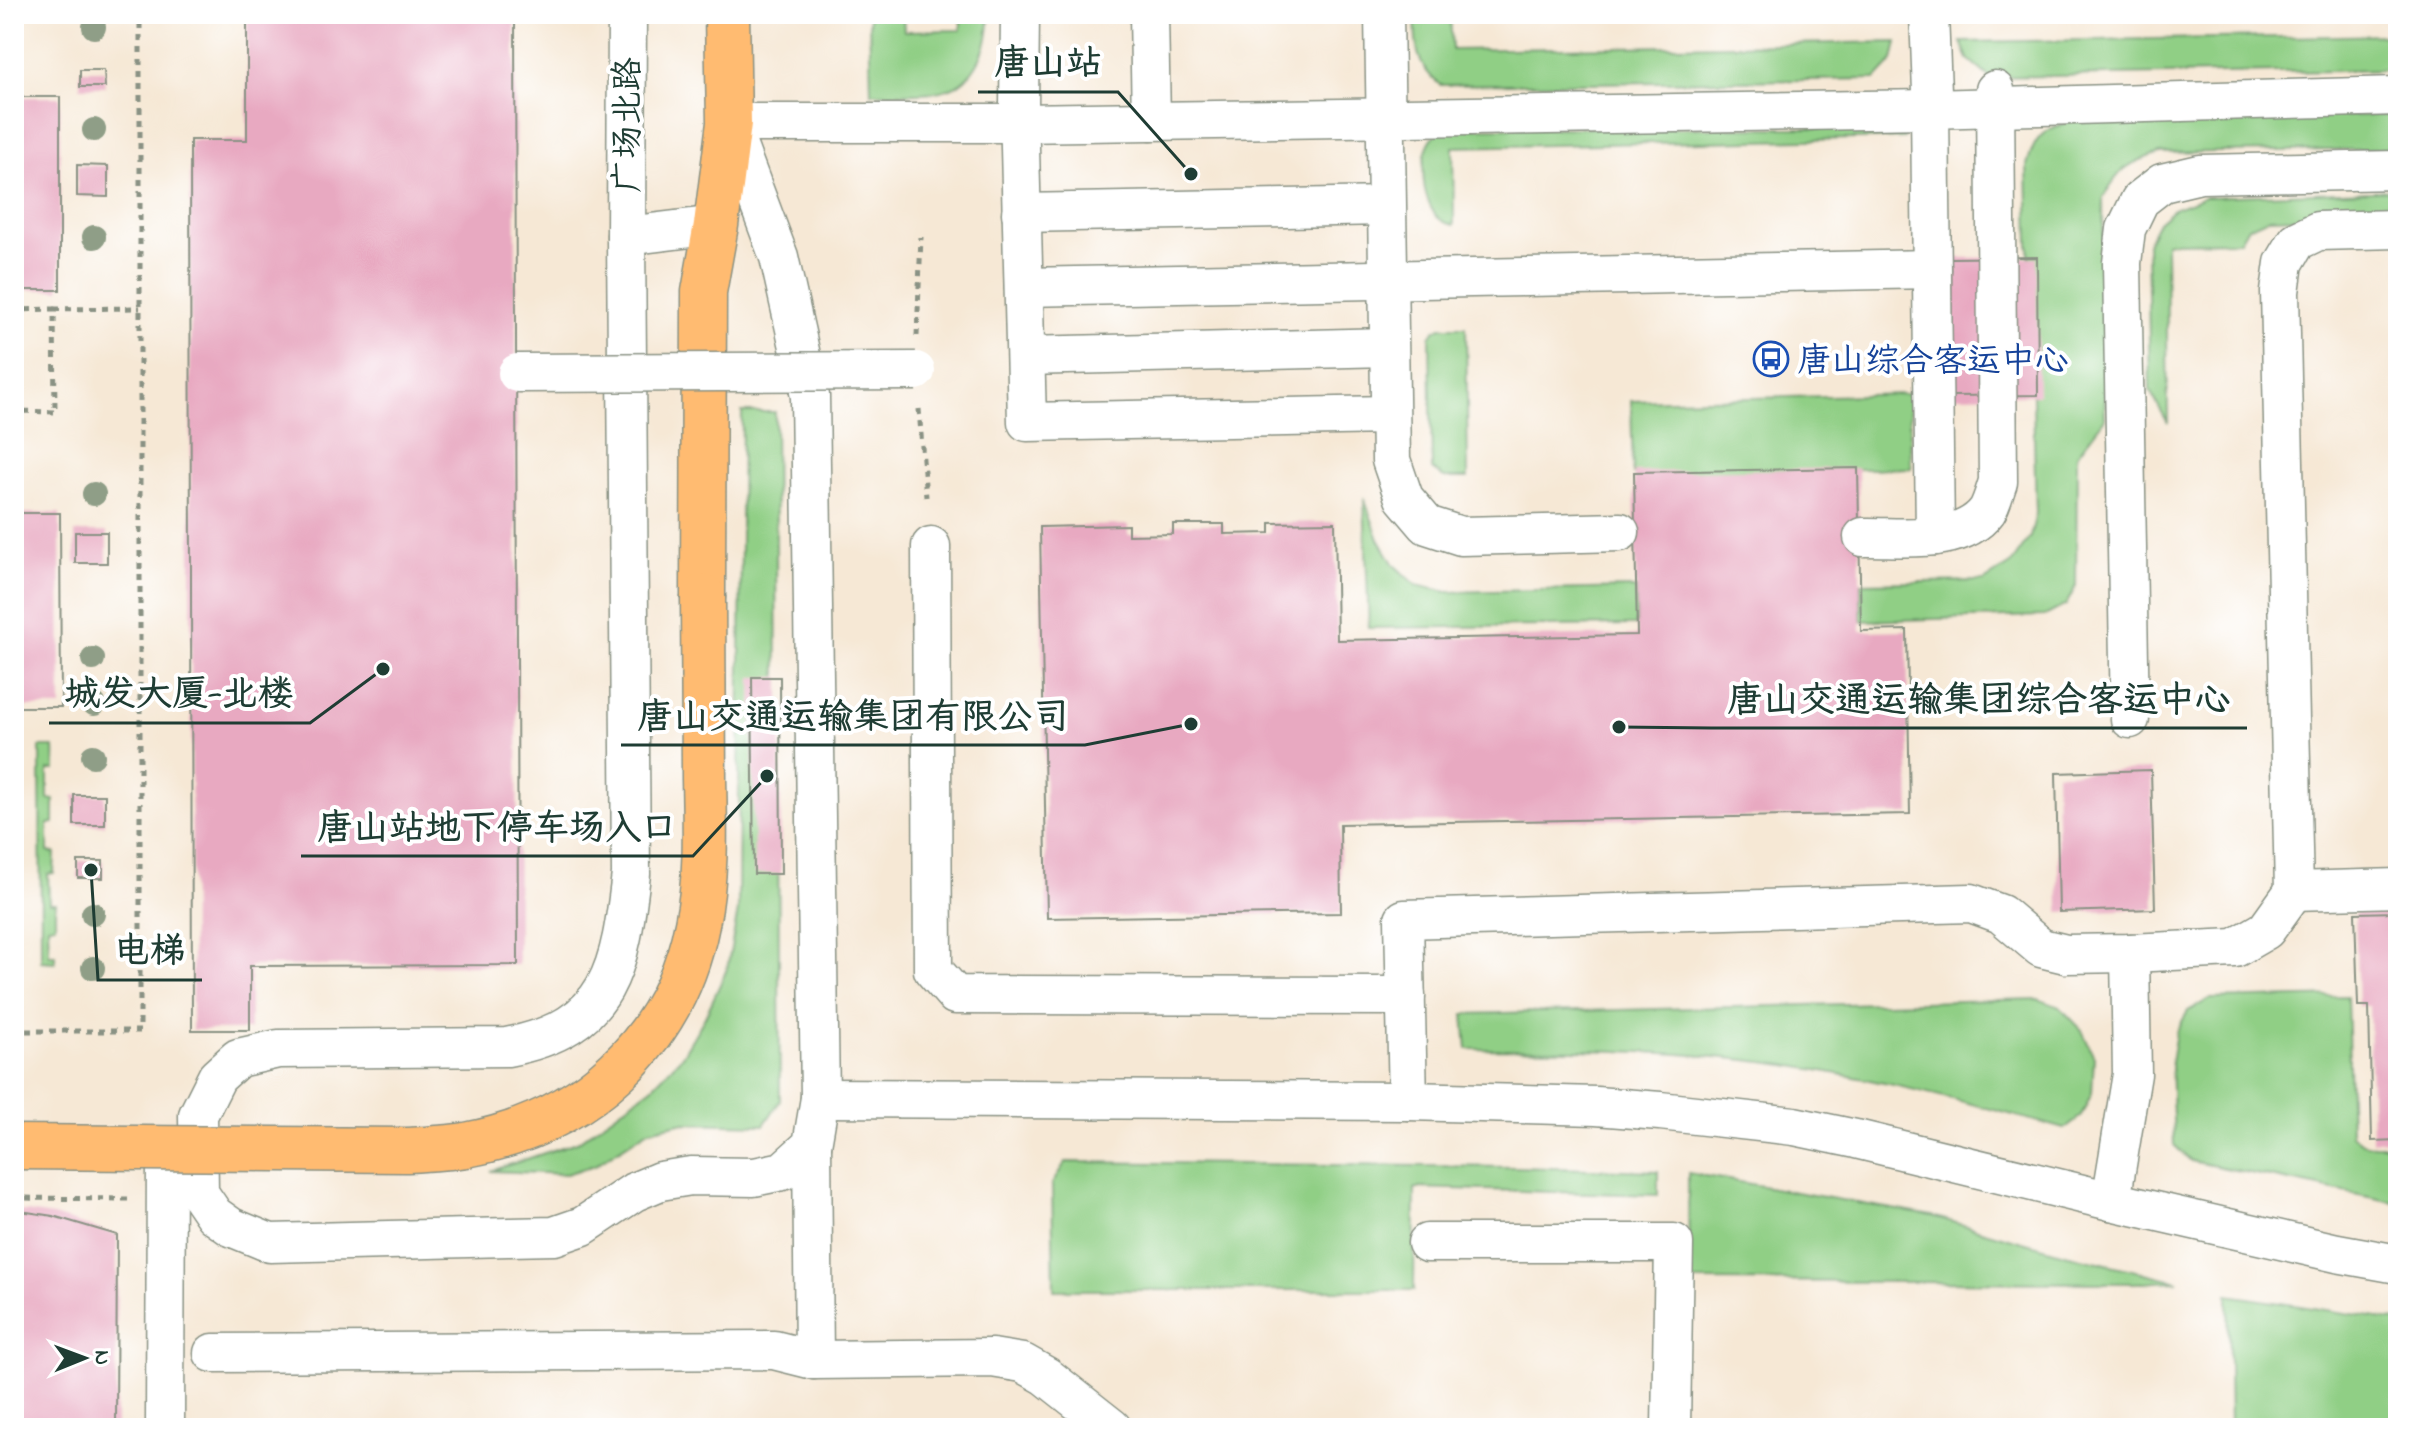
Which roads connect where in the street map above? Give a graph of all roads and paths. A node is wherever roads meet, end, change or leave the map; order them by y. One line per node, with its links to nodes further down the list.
1 (140, 14): 25 (path)
2 (627, 14): 21 (street, 广场北路)
3 (727, 14): 15 (main road)
4 (1020, 14): 14 (street)
5 (1149, 14): 13 (street)
6 (1384, 14): 12 (street)
7 (1929, 14): 11 (street)
8 (2398, 79): 10 (street)
9 (2398, 96): 10 (street)
10 (1996, 98): 11 (street); 37 (street)
11 (1931, 100): 12 (street); 22 (street)
12 (1386, 109): 13 (street); 17 (street)
13 (1151, 113): 14 (street)
14 (1019, 116): 15 (street); 18 (street)
15 (729, 123): 19 (main road); 46 (street)
16 (2398, 170): 40 (street)
17 (1386, 206): 18 (street); 23 (street)
18 (1021, 213): 24 (street)
19 (716, 225): 21 (street); 50 (main road, bridge)
20 (2398, 229): 42 (street)
21 (626, 236): 48 (street, 广场北路)
22 (1932, 269): 23 (street); 37 (street)
23 (1387, 279): 24 (street); 28 (street)
24 (1024, 287): 29 (street)
25 (140, 308): 26 (path); 45 (path)
26 (54, 309): 27 (path); 32 (path)
27 (15, 310): 32 (path)
28 (1388, 347): 29 (street); 33 (street)
29 (1026, 356): 33 (street)
30 (916, 371): 31 (street, bridge)
31 (517, 373)
32 (18, 411): 34 (path)
33 (1389, 415): 36 (street)
34 (16, 431): 35 (path)
35 (14, 441)
36 (1620, 532)
37 (1935, 536): 38 (street)
38 (1863, 537)
39 (931, 546): 44 (street)
40 (2130, 719)
41 (2398, 888): 42 (street)
42 (2294, 891): 43 (street)
43 (2130, 953): 44 (street); 53 (street)
44 (1406, 996): 47 (street)
45 (14, 1031)
46 (820, 1098): 47 (street); 48 (street)
47 (1408, 1101): 53 (street)
48 (812, 1145): 57 (street)
49 (14, 1147): 50 (main road, bridge)
50 (166, 1149): 58 (street)
51 (14, 1198): 52 (path)
52 (136, 1199)
53 (2111, 1201): 55 (street)
54 (1427, 1243): 60 (street)
55 (2398, 1264)
56 (213, 1353): 57 (street)
57 (814, 1360): 59 (street)
58 (165, 1428)
59 (1112, 1428)
60 (1671, 1428)

